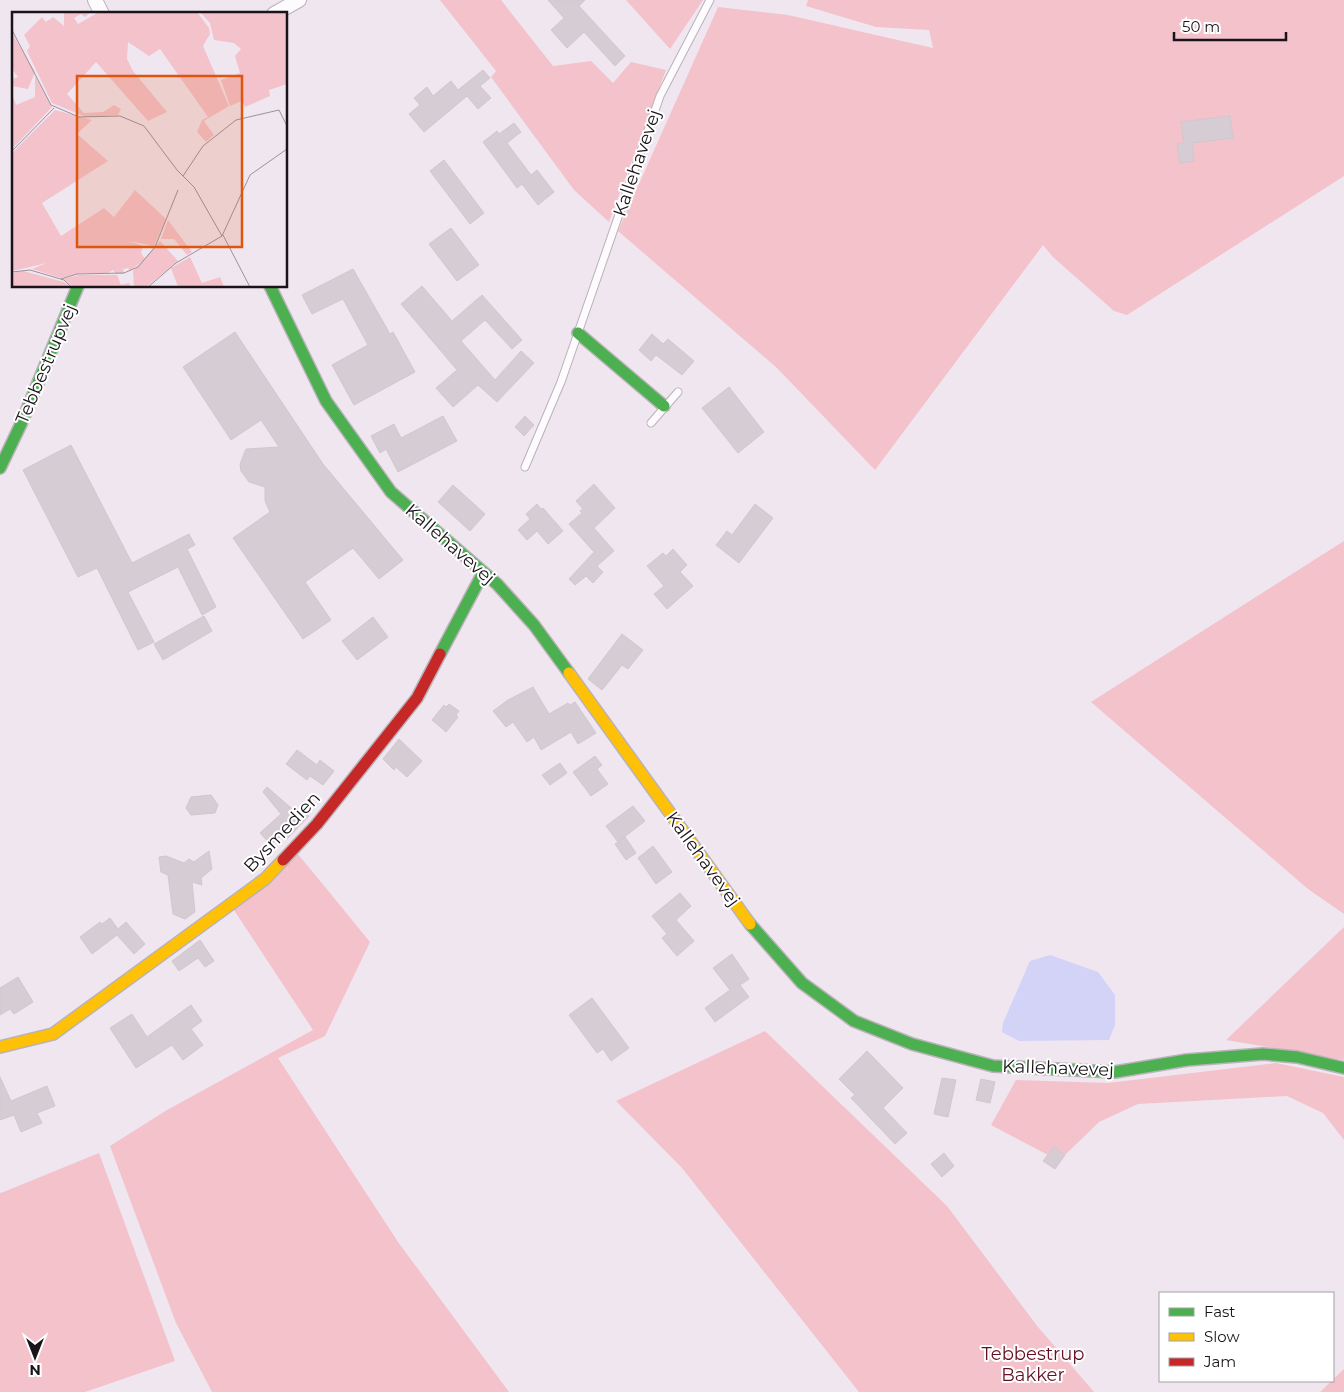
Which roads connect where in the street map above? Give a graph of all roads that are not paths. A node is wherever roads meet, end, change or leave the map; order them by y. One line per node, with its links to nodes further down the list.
1 (95, 0): 4 (street)
2 (299, 0): 5 (street)
3 (710, 0): 8 (lane, Kallehavevej)
4 (101, 12)
5 (278, 12)
6 (77, 288): 13 (street, Tebbestrupvej)
7 (271, 288): 14 (street, Kallehavevej)
8 (578, 333): 10 (street); 12 (lane, Kallehavevej)
9 (678, 392): 10 (lane)
10 (664, 406): 11 (lane)
11 (651, 423)
12 (525, 466)
13 (0, 468)
14 (483, 572): 15 (street, Bysmedien); 16 (street, Kallehavevej)
15 (0, 1047)
16 (1344, 1068)

